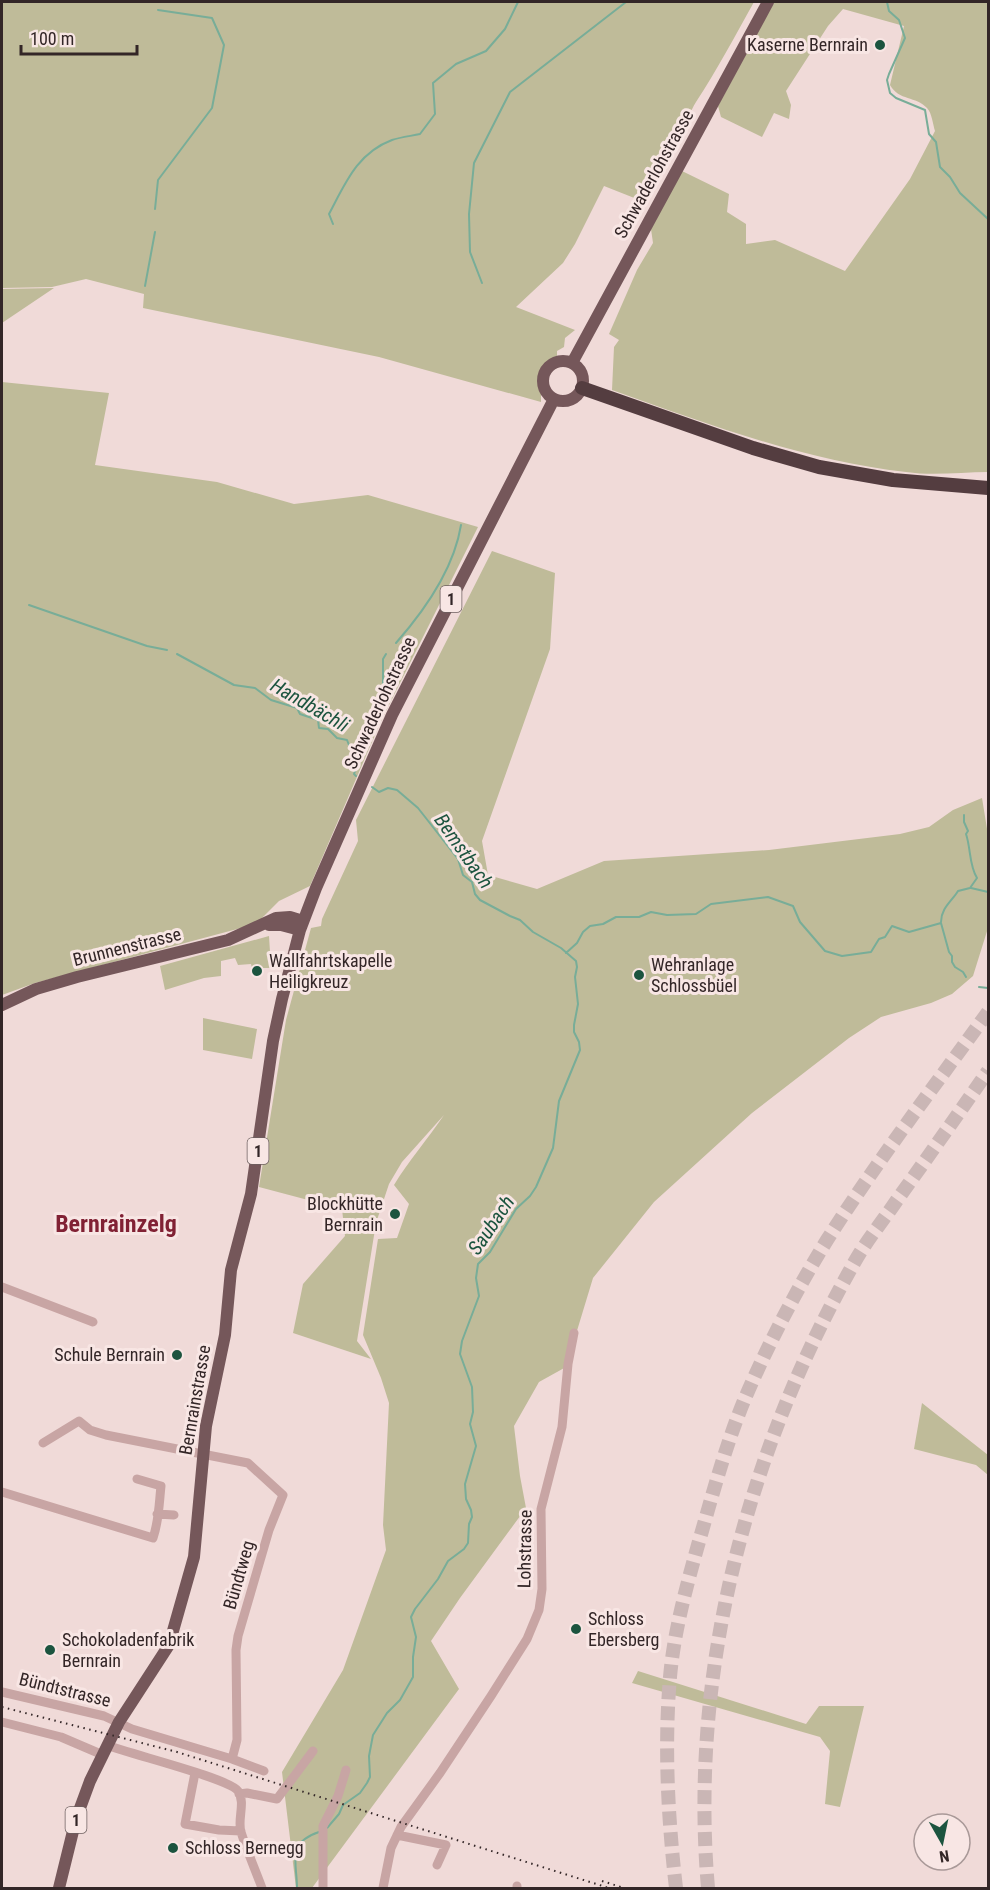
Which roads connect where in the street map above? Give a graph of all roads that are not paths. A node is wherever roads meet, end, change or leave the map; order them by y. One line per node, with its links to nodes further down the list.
1 (768, 2): 2 (main road, Schwaderlohstrasse)
2 (572, 363): 3 (main road); 4 (main road)
3 (582, 388): 4 (main road); 5 (highway)
4 (554, 399): 6 (main road, Schwaderlohstrasse / 1)
5 (988, 486)
6 (312, 897): 7 (main road, Bernrainstrasse / 1)
7 (301, 925): 8 (main road, Brunnenstrasse); 13 (main road, Bernrainstrasse / 1)
8 (2, 1005)
9 (2, 1287): 10 (street)
10 (93, 1322)
11 (574, 1333): 29 (street, Lohstrasse)
12 (43, 1443): 13 (street)
13 (203, 1454): 20 (main road, Bernrainstrasse / 1); 23 (street, Bündtweg)
14 (137, 1479): 16 (street)
15 (2, 1492): 16 (street)
16 (157, 1514): 17 (street)
17 (174, 1515)
18 (2, 1692): 20 (street, Bündtstrasse)
19 (2, 1722): 21 (street)
20 (119, 1722): 21 (main road, Bernrainstrasse / 1); 23 (street)
21 (105, 1750): 26 (street); 31 (main road, Bernrainstrasse / 1)
22 (313, 1751): 27 (street)
23 (232, 1759): 25 (street)
24 (346, 1770): 33 (street)
25 (264, 1771)
26 (195, 1773): 27 (street); 28 (street)
27 (239, 1794): 28 (street)
28 (241, 1831): 32 (street)
29 (397, 1835): 30 (street); 34 (street, Lohstrasse)
30 (437, 1865)
31 (59, 1888)
32 (262, 1888)
33 (323, 1888)
34 (383, 1888)

